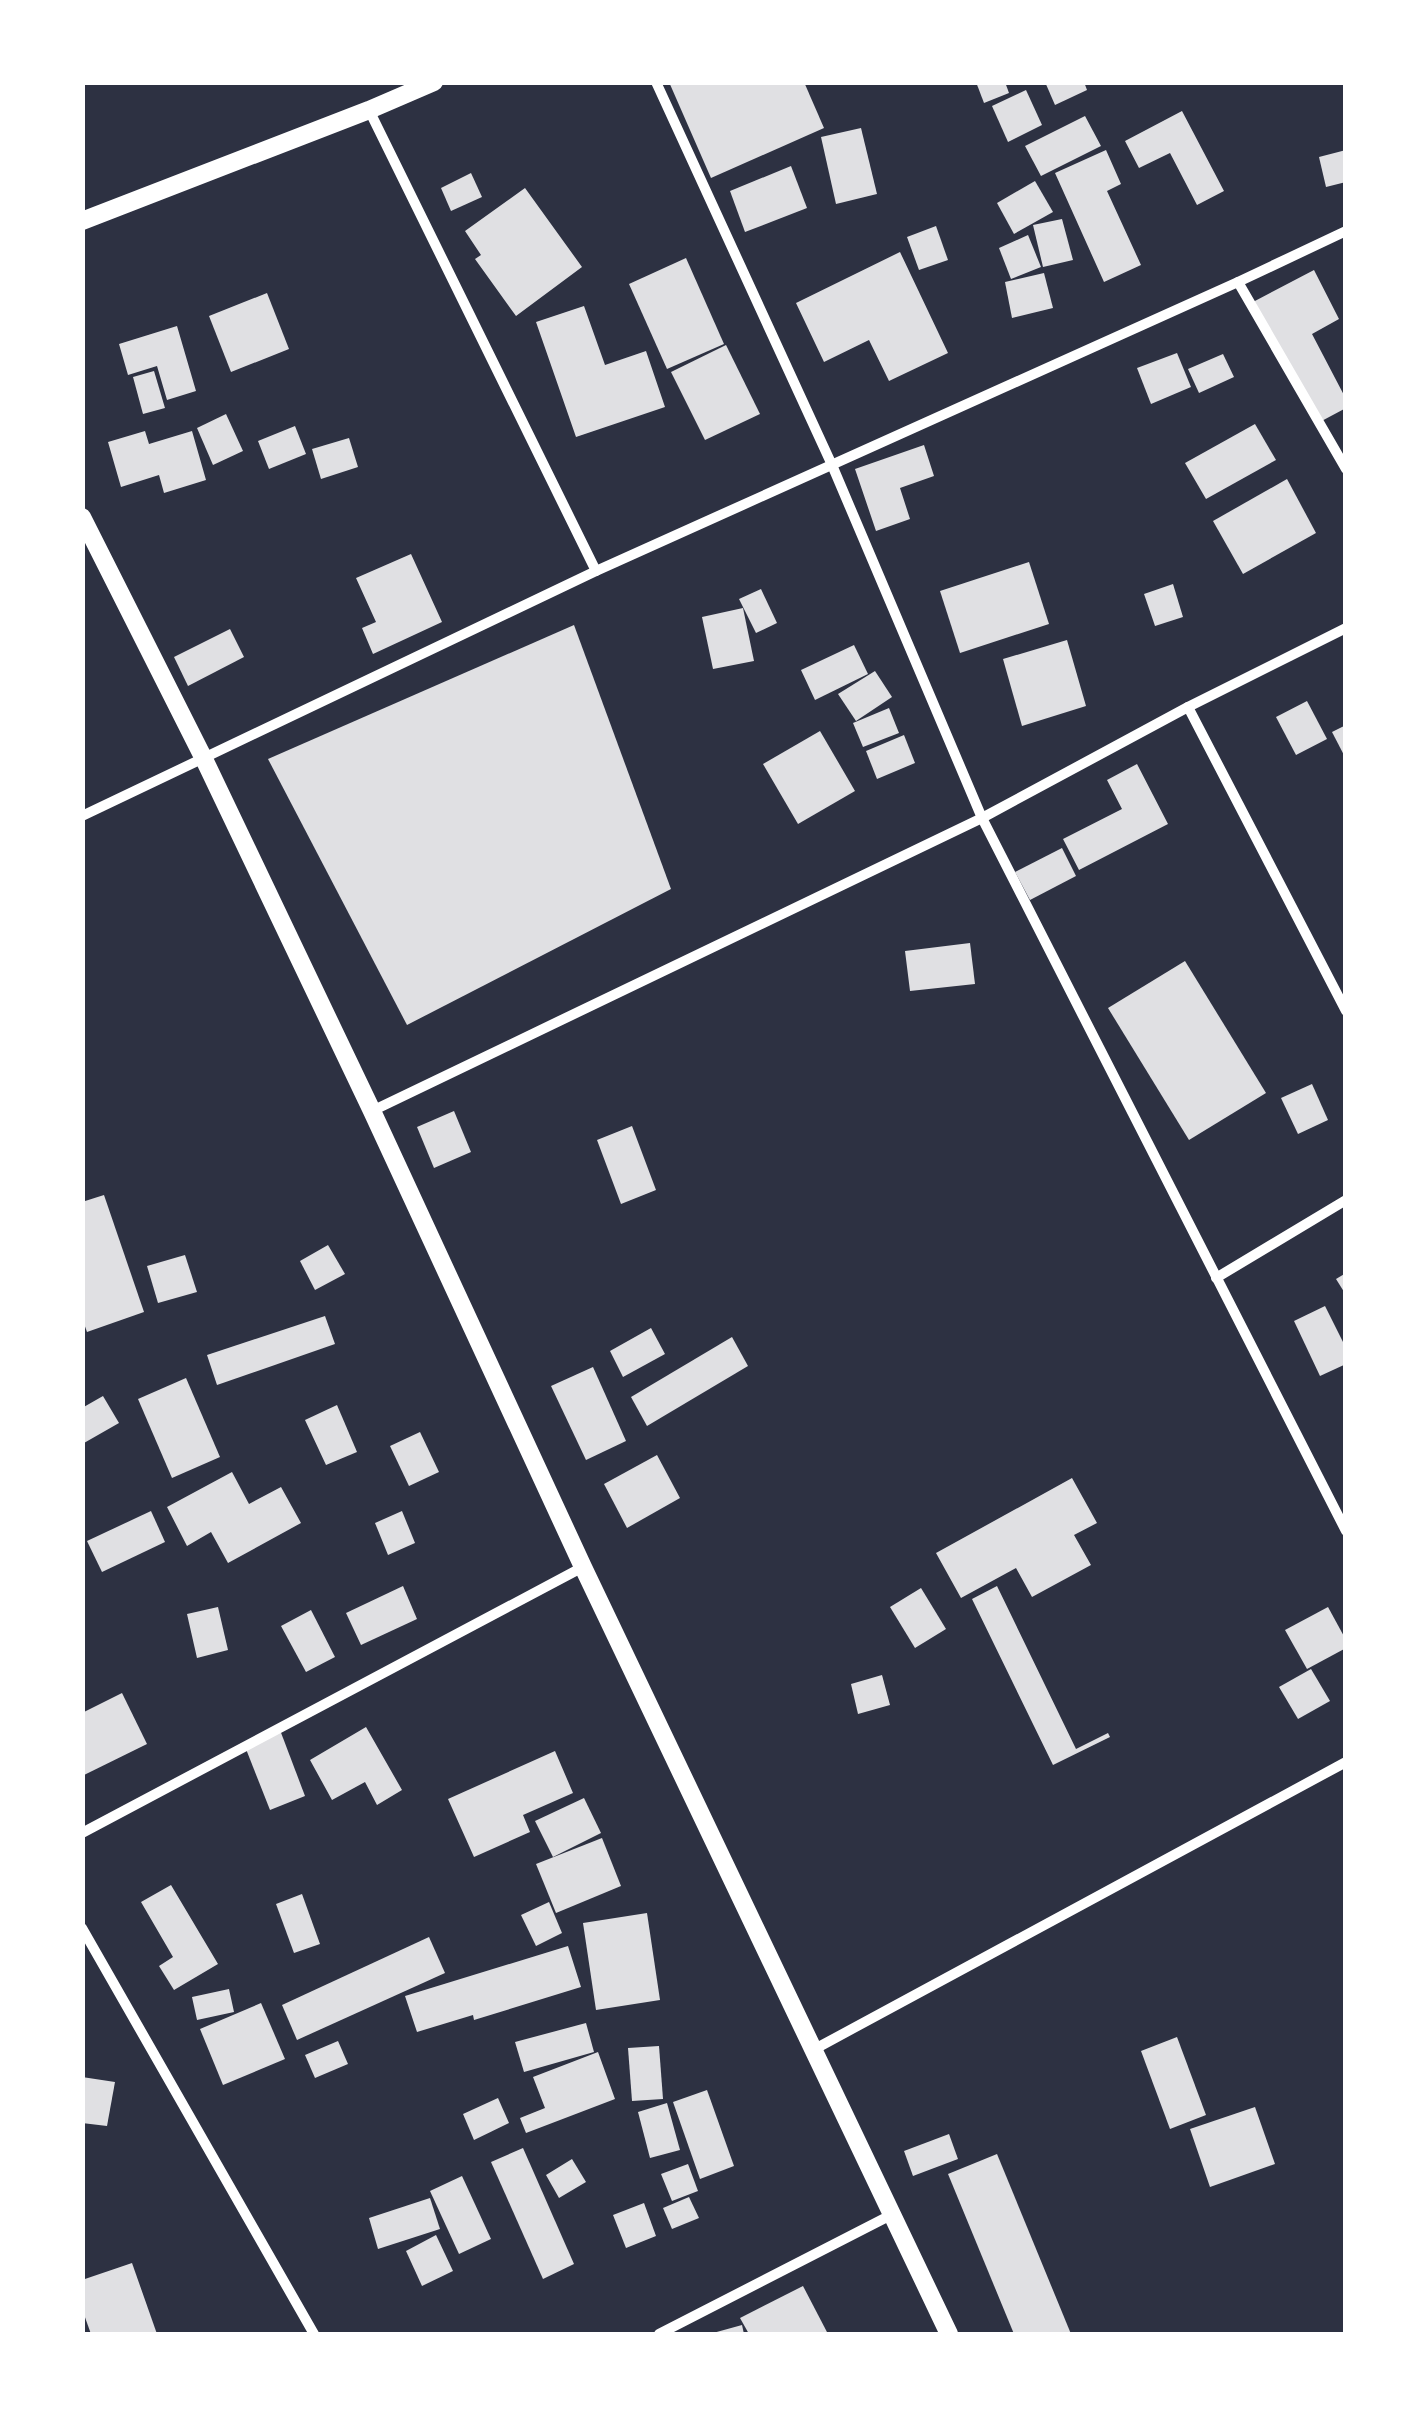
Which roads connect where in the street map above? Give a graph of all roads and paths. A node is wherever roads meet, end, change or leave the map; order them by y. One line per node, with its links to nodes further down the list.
1 (434, 82): 3 (street)
2 (656, 82): 7 (street)
3 (370, 110): 4 (street); 10 (street)
4 (82, 221)
5 (1346, 231): 6 (street)
6 (1238, 282): 7 (street); 8 (street)
7 (832, 465): 10 (street); 15 (street)
8 (1346, 469)
9 (82, 516): 13 (street)
10 (596, 571): 13 (street)
11 (1346, 628): 12 (street)
12 (1188, 707): 15 (street); 16 (street)
13 (204, 759): 14 (street); 17 (street)
14 (82, 816)
15 (982, 818): 17 (street); 19 (street)
16 (1346, 1011)
17 (372, 1111): 21 (street)
18 (1346, 1200): 19 (street)
19 (1216, 1278): 20 (street)
20 (1346, 1531)
21 (583, 1567): 23 (street); 25 (street)
22 (1346, 1762): 25 (street)
23 (82, 1833)
24 (84, 1932): 27 (street)
25 (813, 2050): 26 (street)
26 (892, 2215): 28 (street); 29 (street)
27 (314, 2334)
28 (659, 2334)
29 (949, 2334)

